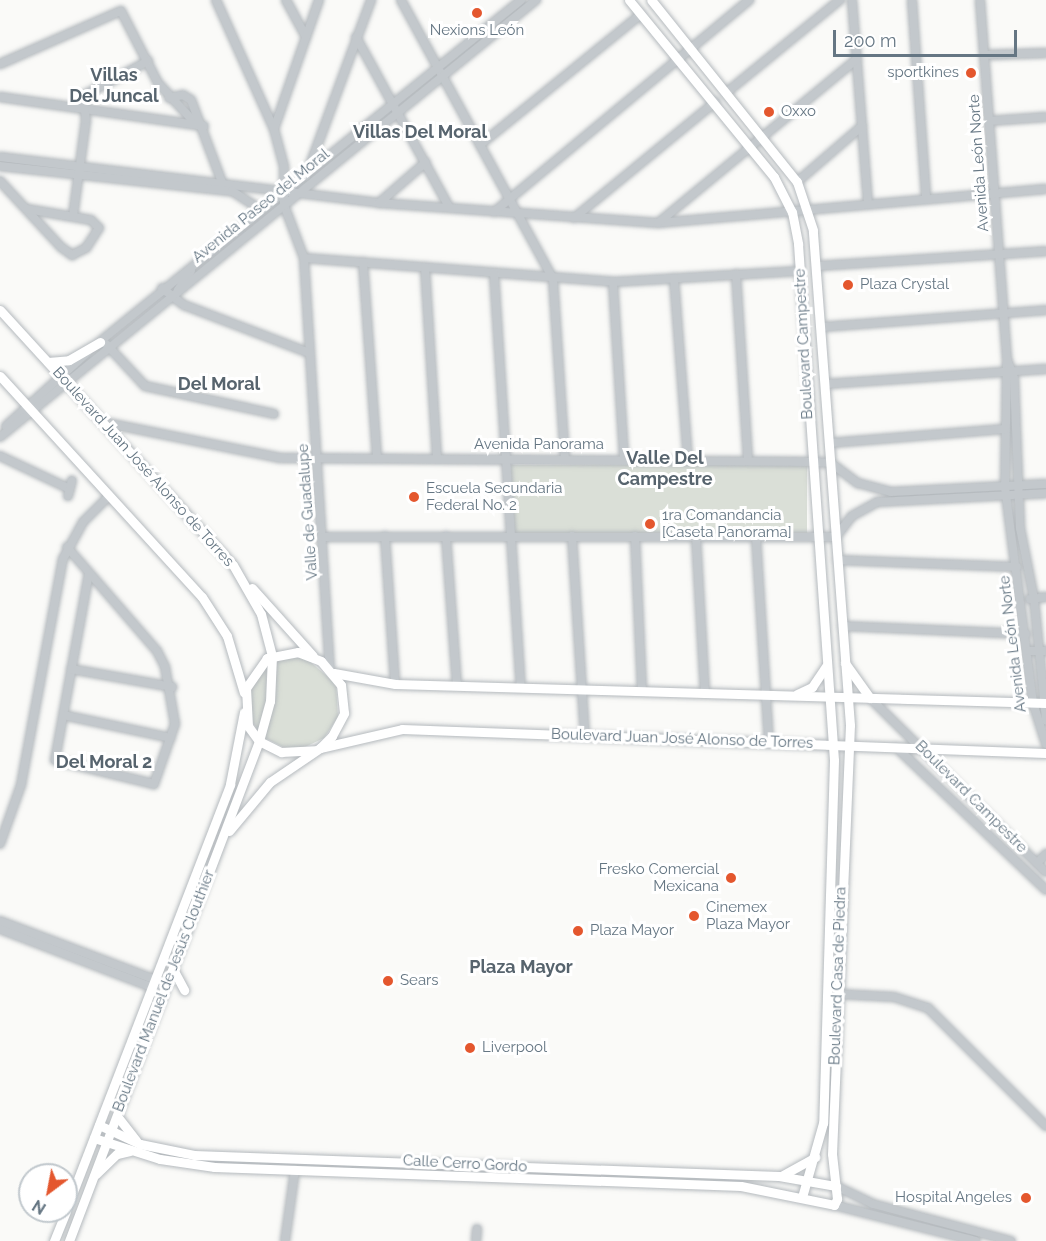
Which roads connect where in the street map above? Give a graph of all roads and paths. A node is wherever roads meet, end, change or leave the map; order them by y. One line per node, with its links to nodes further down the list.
1 (216, 0): 37 (street)
2 (286, 0): 16 (street)
3 (319, 0): 16 (street)
4 (372, 0): 17 (street)
5 (401, 0): 25 (street)
6 (521, 0): 25 (street, Avenida Paseo del Moral)
7 (536, 0): 26 (street, Avenida Paseo del Moral)
8 (629, 0): 15 (main road, Boulevard Campestre)
9 (749, 0): 18 (street)
10 (840, 0): 27 (street)
11 (852, 0): 22 (street)
12 (912, 0): 55 (street)
13 (980, 0): 20 (street, Avenida León Norte)
14 (654, 1): 18 (main road, Boulevard Campestre)
15 (641, 14): 21 (main road, Boulevard Campestre); 39 (street)
16 (306, 37): 37 (street)
17 (356, 37): 32 (street); 46 (street)
18 (691, 49): 21 (street); 27 (main road, Boulevard Campestre)
19 (1046, 53): 20 (street)
20 (985, 55): 34 (street, Avenida León Norte)
21 (679, 58): 30 (main road, Boulevard Campestre); 56 (street)
22 (857, 59): 36 (street); 38 (street)
23 (148, 61): 24 (street); 29 (street); 31 (street)
24 (0, 64)
25 (437, 68): 26 (street); 32 (street, Avenida Paseo del Moral)
26 (443, 78): 32 (street, Avenida Paseo del Moral); 39 (street)
27 (727, 92): 38 (main road, Boulevard Campestre)
28 (0, 97): 31 (street)
29 (169, 98): 35 (street); 35 (street)
30 (715, 102): 40 (main road, Boulevard Campestre); 68 (street)
31 (83, 106): 35 (street); 44 (street)
32 (394, 108): 42 (street); 46 (street, Avenida Paseo del Moral); 54 (street, Avenida Paseo del Moral)
33 (1046, 117): 34 (street)
34 (989, 121): 53 (street, Avenida León Norte)
35 (200, 125): 48 (street)
36 (862, 126): 49 (street); 57 (street)
37 (274, 129): 52 (street, Valle de Guadalupe)
38 (764, 138): 40 (street); 49 (main road, Boulevard Campestre)
39 (480, 145): 56 (street)
40 (752, 149): 65 (main road, Boulevard Campestre); 69 (street)
41 (0, 157): 44 (street)
42 (426, 162): 58 (street); 60 (street)
43 (0, 166): 44 (street)
44 (80, 172): 45 (street); 50 (street); 67 (street)
45 (165, 176): 48 (street); 50 (street)
46 (305, 178): 52 (street, Avenida Paseo del Moral)
47 (0, 181): 61 (street)
48 (222, 182): 52 (street)
49 (796, 182): 62 (main road, Boulevard Campestre)
50 (164, 185): 63 (street)
51 (1046, 189): 53 (street)
52 (283, 192): 54 (street); 59 (street, Valle de Guadalupe); 63 (street, Avenida Paseo del Moral)
53 (994, 193): 55 (street); 72 (street, Avenida León Norte)
54 (299, 194): 58 (street); 59 (street, Avenida Paseo del Moral)
55 (926, 196): 57 (street)
56 (508, 199): 64 (street); 66 (street)
57 (868, 202): 62 (street)
58 (380, 203): 60 (street)
59 (284, 205): 73 (street, Valle de Guadalupe); 84 (street, Avenida Paseo del Moral)
60 (449, 207): 64 (street)
61 (27, 209): 67 (street); 67 (street)
62 (810, 209): 65 (street); 76 (main road, Boulevard Campestre)
63 (261, 210): 71 (street, Avenida Paseo del Moral)
64 (494, 212): 66 (street)
65 (792, 212): 69 (street); 77 (main road, Boulevard Campestre)
66 (516, 214): 68 (street); 81 (street)
67 (73, 216)
68 (574, 218): 69 (street)
69 (658, 223)
70 (1046, 251): 72 (street)
71 (208, 252): 83 (street, Avenida Paseo del Moral); 84 (street)
72 (999, 255): 76 (street); 88 (street, Avenida León Norte)
73 (304, 258): 74 (street); 92 (street, Valle de Guadalupe)
74 (363, 262): 75 (street); 108 (street)
75 (425, 267): 78 (street); 109 (street)
76 (817, 267): 89 (main road, Boulevard Campestre)
77 (800, 271): 79 (street); 115 (main road, Boulevard Campestre)
78 (494, 273): 81 (street); 110 (street)
79 (736, 274): 80 (street); 114 (street)
80 (674, 278): 82 (street); 113 (street)
81 (553, 279): 82 (street); 111 (street)
82 (613, 282): 112 (street)
83 (162, 288): 85 (street); 90 (street, Avenida Paseo del Moral)
84 (178, 290): 85 (street, Avenida Paseo del Moral)
85 (170, 297): 91 (street, Avenida Paseo del Moral); 92 (street)
86 (0, 310): 93 (main road, Boulevard Juan José Alonso de Torres)
87 (1046, 310): 88 (street)
88 (1004, 313): 89 (street); 95 (street, Avenida León Norte)
89 (822, 327): 98 (main road, Boulevard Campestre)
90 (101, 341): 91 (street); 93 (main road); 97 (street, Avenida Paseo del Moral)
91 (109, 348): 97 (street, Avenida Paseo del Moral); 100 (street)
92 (310, 352): 107 (street, Valle de Guadalupe)
93 (48, 362): 97 (main road, Boulevard Juan José Alonso de Torres)
94 (1046, 369): 95 (street)
95 (1009, 370): 98 (street); 102 (street, Avenida León Norte); 119 (street, Avenida León Norte)
96 (0, 376): 99 (main road)
97 (63, 381): 99 (street, Avenida Paseo del Moral); 101 (main road, Boulevard Juan José Alonso de Torres)
98 (826, 384): 105 (main road, Boulevard Campestre)
99 (32, 408): 103 (street); 104 (street); 123 (main road)
100 (274, 414)
101 (100, 422): 107 (street, Avenida Panorama); 136 (main road, Boulevard Juan José Alonso de Torres)
102 (1004, 429): 105 (street); 120 (street, Avenida León Norte)
103 (0, 431)
104 (0, 437)
105 (830, 443): 116 (main road, Boulevard Campestre)
106 (0, 456): 117 (street)
107 (318, 458): 108 (street, Avenida Panorama); 129 (street, Valle de Guadalupe)
108 (377, 458): 109 (street, Avenida Panorama)
109 (436, 458): 110 (street, Avenida Panorama)
110 (504, 458): 111 (street, Avenida Panorama); 126 (street)
111 (565, 459): 112 (street, Avenida Panorama)
112 (624, 459): 113 (street, Avenida Panorama)
113 (688, 459): 114 (street, Avenida Panorama)
114 (748, 461): 115 (street, Avenida Panorama)
115 (813, 462): 116 (street, Avenida Panorama); 132 (main road, Boulevard Campestre)
116 (831, 463): 120 (street); 133 (main road, Boulevard Campestre)
117 (72, 480)
118 (1046, 484): 119 (street)
119 (1017, 486): 120 (street); 122 (street, Avenida León Norte)
120 (1005, 491): 122 (street); 133 (street); 137 (street, Avenida León Norte)
121 (1046, 492): 122 (street)
122 (1017, 495): 140 (street, Avenida León Norte)
123 (109, 496): 134 (street); 161 (main road)
124 (385, 536): 125 (street); 129 (street); 153 (street)
125 (446, 536): 126 (street); 154 (street)
126 (512, 536): 127 (street); 156 (street)
127 (572, 536): 128 (street); 157 (street)
128 (635, 536): 130 (street); 158 (street)
129 (323, 537): 152 (street, Valle de Guadalupe)
130 (696, 537): 131 (street); 159 (street)
131 (756, 537): 132 (street); 160 (street)
132 (818, 537): 133 (street); 146 (main road, Boulevard Campestre)
133 (836, 537): 135 (main road, Boulevard Campestre)
134 (67, 547): 138 (street); 183 (street)
135 (837, 560): 137 (street); 142 (main road, Boulevard Campestre)
136 (233, 565): 147 (main road, Boulevard Juan José Alonso de Torres); 149 (main road)
137 (1017, 567): 141 (street, Avenida León Norte)
138 (89, 573): 151 (street); 155 (street)
139 (1046, 597): 140 (street)
140 (1034, 599): 141 (street); 145 (street, Avenida León Norte)
141 (1024, 600): 143 (street, Avenida León Norte)
142 (843, 627): 143 (street); 148 (main road, Boulevard Campestre)
143 (1026, 634): 144 (street, Avenida León Norte)
144 (1028, 651): 145 (street); 166 (street, Avenida León Norte)
145 (1042, 651): 167 (street, Avenida León Norte)
146 (826, 652): 148 (main road); 150 (main road, Boulevard Campestre)
147 (272, 656): 149 (main road); 161 (main road); 173 (main road, Boulevard Juan José Alonso de Torres)
148 (844, 657): 164 (main road, Boulevard Campestre); 165 (main road)
149 (315, 658): 152 (main road)
150 (827, 663): 162 (main road); 163 (main road, Boulevard Campestre)
151 (71, 669): 155 (street); 170 (street)
152 (332, 671): 153 (main road); 180 (main road)
153 (395, 684): 154 (main road)
154 (457, 685): 156 (main road)
155 (172, 687): 172 (street)
156 (521, 688): 157 (main road)
157 (583, 690): 158 (main road); 171 (street)
158 (642, 691): 159 (main road)
159 (705, 693): 160 (main road)
160 (766, 695): 162 (main road); 174 (street)
161 (244, 696): 168 (main road, Boulevard Manuel de Jesús Clouthier)
162 (791, 696): 163 (main road)
163 (831, 697): 164 (main road); 175 (main road, Boulevard Campestre)
164 (847, 698): 165 (main road); 177 (main road, Boulevard Campestre)
165 (870, 698): 166 (main road); 179 (street, Boulevard Campestre)
166 (1033, 703): 167 (main road); 169 (street, Avenida León Norte)
167 (1045, 710): 169 (street)
168 (244, 711): 173 (main road); 192 (main road, Boulevard Manuel de Jesús Clouthier)
169 (1035, 713): 176 (street, Avenida León Norte)
170 (63, 715): 172 (street); 172 (street)
171 (585, 736): 174 (main road, Boulevard Juan José Alonso de Torres); 180 (main road, Boulevard Juan José Alonso de Torres)
172 (171, 738)
173 (260, 741): 180 (main road); 182 (main road, Boulevard Manuel de Jesús Clouthier)
174 (769, 742): 175 (main road, Boulevard Juan José Alonso de Torres)
175 (833, 744): 177 (main road, Boulevard Juan José Alonso de Torres); 188 (main road, Boulevard Casa de Piedra)
176 (1046, 744)
177 (849, 745): 178 (main road, Boulevard Juan José Alonso de Torres); 188 (main road, Boulevard Casa de Piedra)
178 (896, 747): 179 (main road, Boulevard Juan José Alonso de Torres); 187 (street, Boulevard Campestre)
179 (922, 747): 181 (main road, Boulevard Juan José Alonso de Torres); 185 (street, Boulevard Campestre)
180 (317, 749): 182 (main road)
181 (1046, 753)
182 (221, 842): 191 (main road, Boulevard Manuel de Jesús Clouthier)
183 (0, 844)
184 (1046, 854): 185 (street)
185 (1037, 863): 186 (street, Boulevard Campestre)
186 (1046, 872)
187 (1046, 890)
188 (835, 908): 195 (main road, Boulevard Casa de Piedra); 204 (main road, Boulevard Casa de Piedra)
189 (0, 921): 192 (street)
190 (0, 929): 192 (street)
191 (172, 969): 193 (main road, Boulevard Manuel de Jesús Clouthier); 194 (main road)
192 (153, 983): 193 (street); 197 (main road, Boulevard Manuel de Jesús Clouthier)
193 (165, 988): 196 (main road, Boulevard Manuel de Jesús Clouthier)
194 (184, 990)
195 (837, 994): 198 (street); 210 (main road, Boulevard Casa de Piedra)
196 (117, 1116): 199 (main road, Boulevard Manuel de Jesús Clouthier); 202 (main road)
197 (99, 1125): 199 (main road, Calle Cerro Gordo); 200 (main road, Boulevard Manuel de Jesús Clouthier)
198 (1046, 1126)
199 (110, 1133): 201 (main road, Boulevard Manuel de Jesús Clouthier); 202 (main road, Calle Cerro Gordo)
200 (94, 1138): 201 (main road, Calle Cerro Gordo); 209 (main road, Boulevard Manuel de Jesús Clouthier)
201 (106, 1143): 203 (main road, Calle Cerro Gordo); 206 (main road, Boulevard Manuel de Jesús Clouthier)
202 (140, 1144): 207 (main road, Calle Cerro Gordo)
203 (131, 1151): 205 (main road, Calle Cerro Gordo); 206 (main road)
204 (817, 1155): 207 (main road); 208 (main road, Boulevard Casa de Piedra)
205 (295, 1170): 211 (main road, Calle Cerro Gordo); 218 (street)
206 (94, 1176): 217 (main road, Boulevard Manuel de Jesús Clouthier)
207 (783, 1177): 208 (main road, Calle Cerro Gordo); 211 (main road)
208 (806, 1179): 210 (main road, Calle Cerro Gordo); 212 (main road, Boulevard Casa de Piedra)
209 (78, 1180)
210 (836, 1186): 213 (main road, Boulevard Casa de Piedra); 222 (street)
211 (784, 1193): 212 (main road, Calle Cerro Gordo)
212 (802, 1197): 213 (main road, Calle Cerro Gordo)
213 (834, 1205): 221 (street)
214 (61, 1223): 216 (main road, Boulevard Manuel de Jesús Clouthier)
215 (477, 1229): 220 (street)
216 (54, 1241)
217 (69, 1241)
218 (285, 1241): 219 (street)
219 (292, 1241)
220 (476, 1241)
221 (976, 1241)
222 (1011, 1241)

